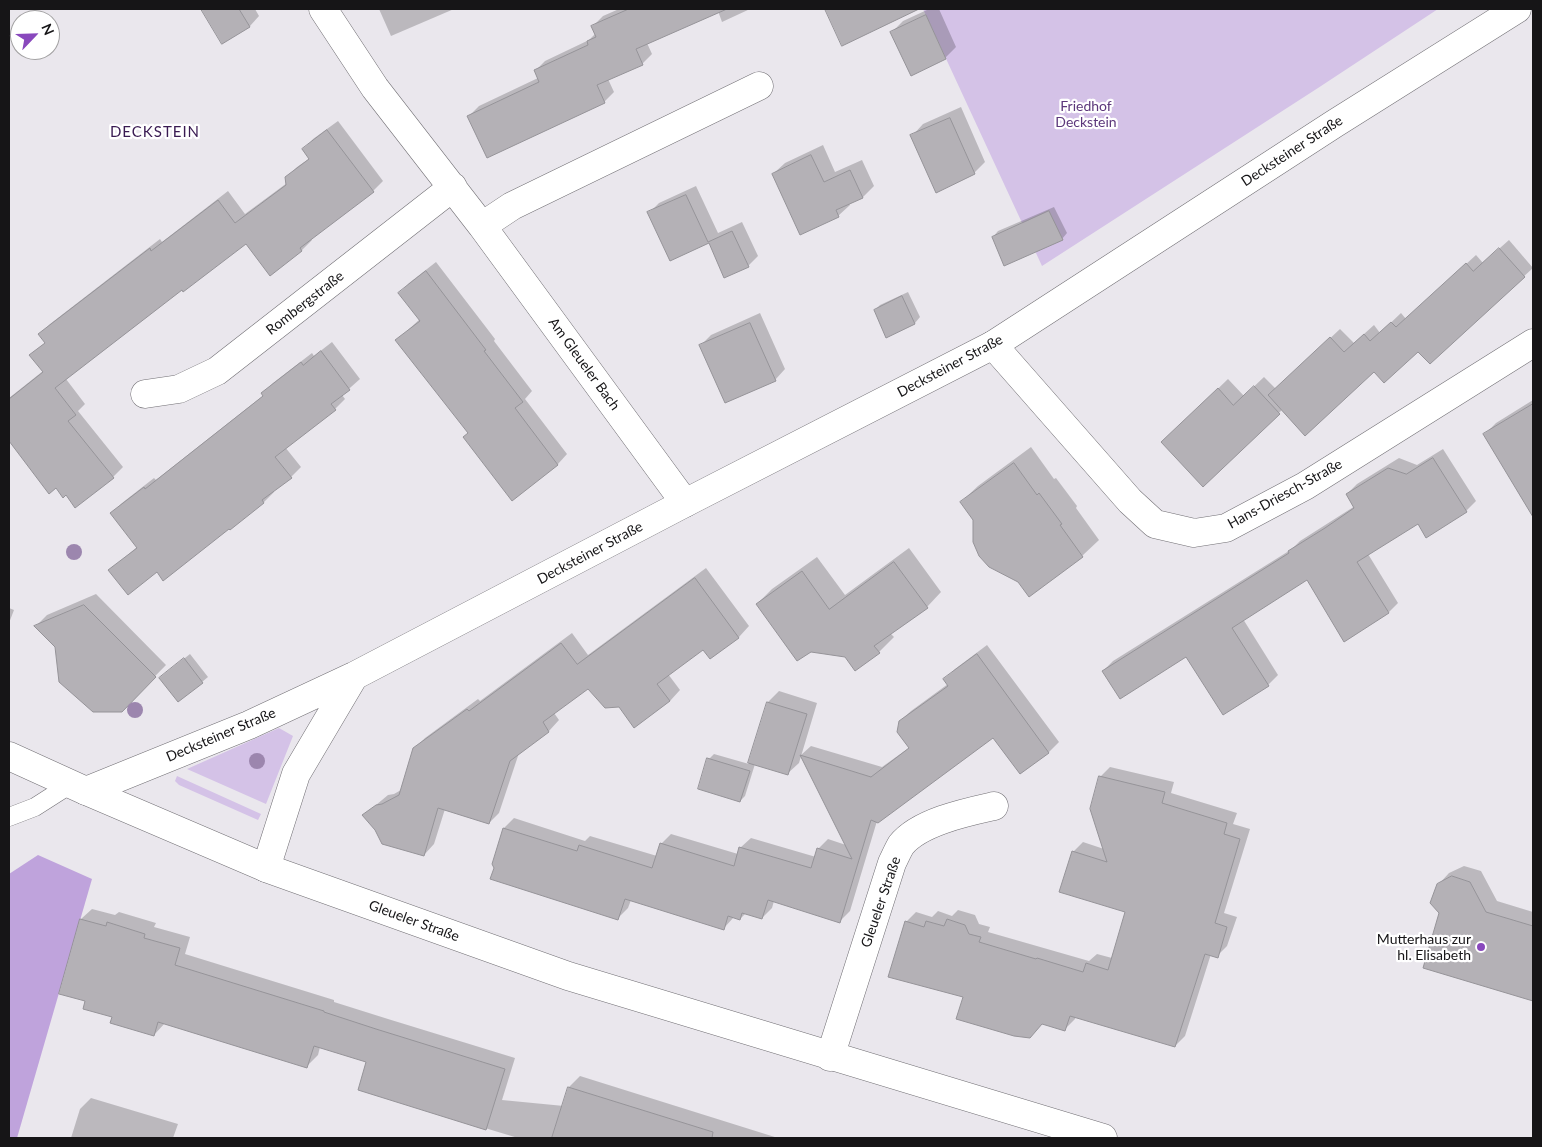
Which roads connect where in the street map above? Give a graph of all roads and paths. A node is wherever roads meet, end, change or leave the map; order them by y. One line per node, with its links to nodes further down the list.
1 (323, 9): 4 (street, Am Gleueler Bach)
2 (1517, 9): 7 (street, Decksteiner Straße)
3 (759, 86): 5 (street)
4 (453, 187): 5 (street, Am Gleueler Bach); 8 (street, Rombergstraße)
5 (482, 226): 9 (street, Am Gleueler Bach)
6 (1533, 343): 7 (street, Hans-Driesch-Straße)
7 (993, 345): 9 (street, Decksteiner Straße)
8 (145, 394)
9 (685, 503): 10 (street, Decksteiner Straße)
10 (354, 676): 12 (street, Decksteiner Straße); 15 (street)
11 (9, 756): 12 (street, Gleueler Straße)
12 (78, 787): 14 (lane); 15 (street, Gleueler Straße)
13 (994, 806): 16 (street, Gleueler Straße)
14 (9, 817)
15 (266, 868): 16 (street, Gleueler Straße)
16 (830, 1056): 17 (street, Gleueler Straße)
17 (1102, 1138)

